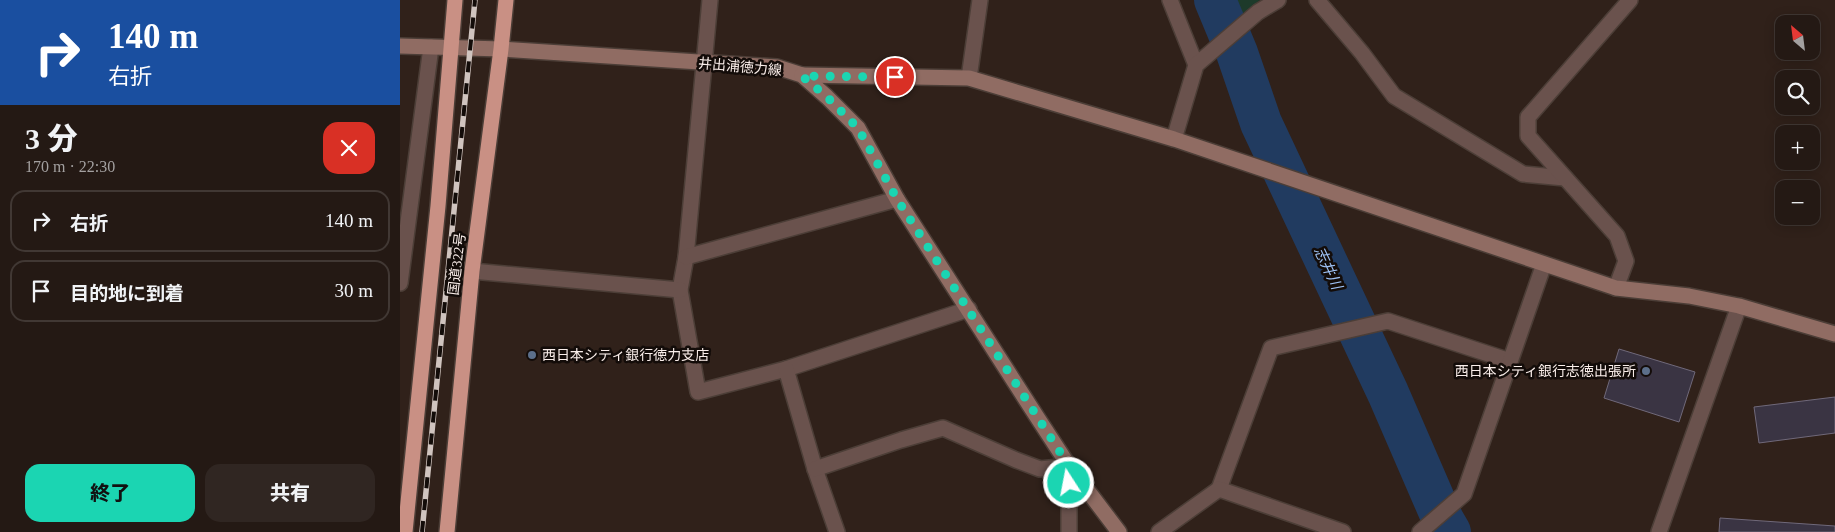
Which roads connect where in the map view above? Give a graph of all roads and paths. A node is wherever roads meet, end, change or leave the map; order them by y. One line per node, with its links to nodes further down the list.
1 (455, 0): 11 (highway, 国道322号)
2 (506, 0): 12 (highway, 国道322号)
3 (710, 0): 13 (street)
4 (980, 0): 16 (street)
5 (1170, 0): 14 (street)
6 (1278, 0): 14 (street)
7 (1317, 0): 18 (street)
8 (1630, 0): 18 (street)
9 (400, 46): 10 (street, 井出浦徳力線)
10 (432, 47): 11 (street, 井出浦徳力線); 23 (street)
11 (450, 48): 12 (street, 井出浦徳力線); 34 (highway, 国道322号)
12 (501, 49): 13 (street, 井出浦徳力線); 22 (highway, 国道322号)
13 (704, 63): 15 (street, 井出浦徳力線); 20 (street)
14 (1196, 65): 17 (street)
15 (802, 76): 16 (street); 19 (street, 井出浦徳力線)
16 (969, 78): 17 (street)
17 (1174, 139): 21 (street)
18 (1565, 178): 24 (street)
19 (897, 199): 20 (street); 27 (street, 井出浦徳力線)
20 (686, 257): 25 (street)
21 (1544, 264): 24 (street); 29 (street)
22 (472, 271): 25 (street); 35 (highway, 国道322号)
23 (400, 283)
24 (1616, 288): 26 (street)
25 (680, 290): 30 (street)
26 (1739, 306): 28 (street); 42 (street)
27 (969, 309): 30 (street); 31 (street, 井出浦徳力線)
28 (1835, 334)
29 (1510, 361): 33 (street); 41 (street)
30 (786, 369): 32 (street)
31 (1069, 466): 32 (street); 37 (street); 38 (street, 井出浦徳力線)
32 (815, 469): 36 (street)
33 (1219, 489): 39 (street); 40 (street)
34 (405, 532)
35 (448, 532)
36 (837, 532)
37 (1069, 532)
38 (1119, 532)
39 (1159, 532)
40 (1343, 532)
41 (1420, 532)
42 (1659, 532)

